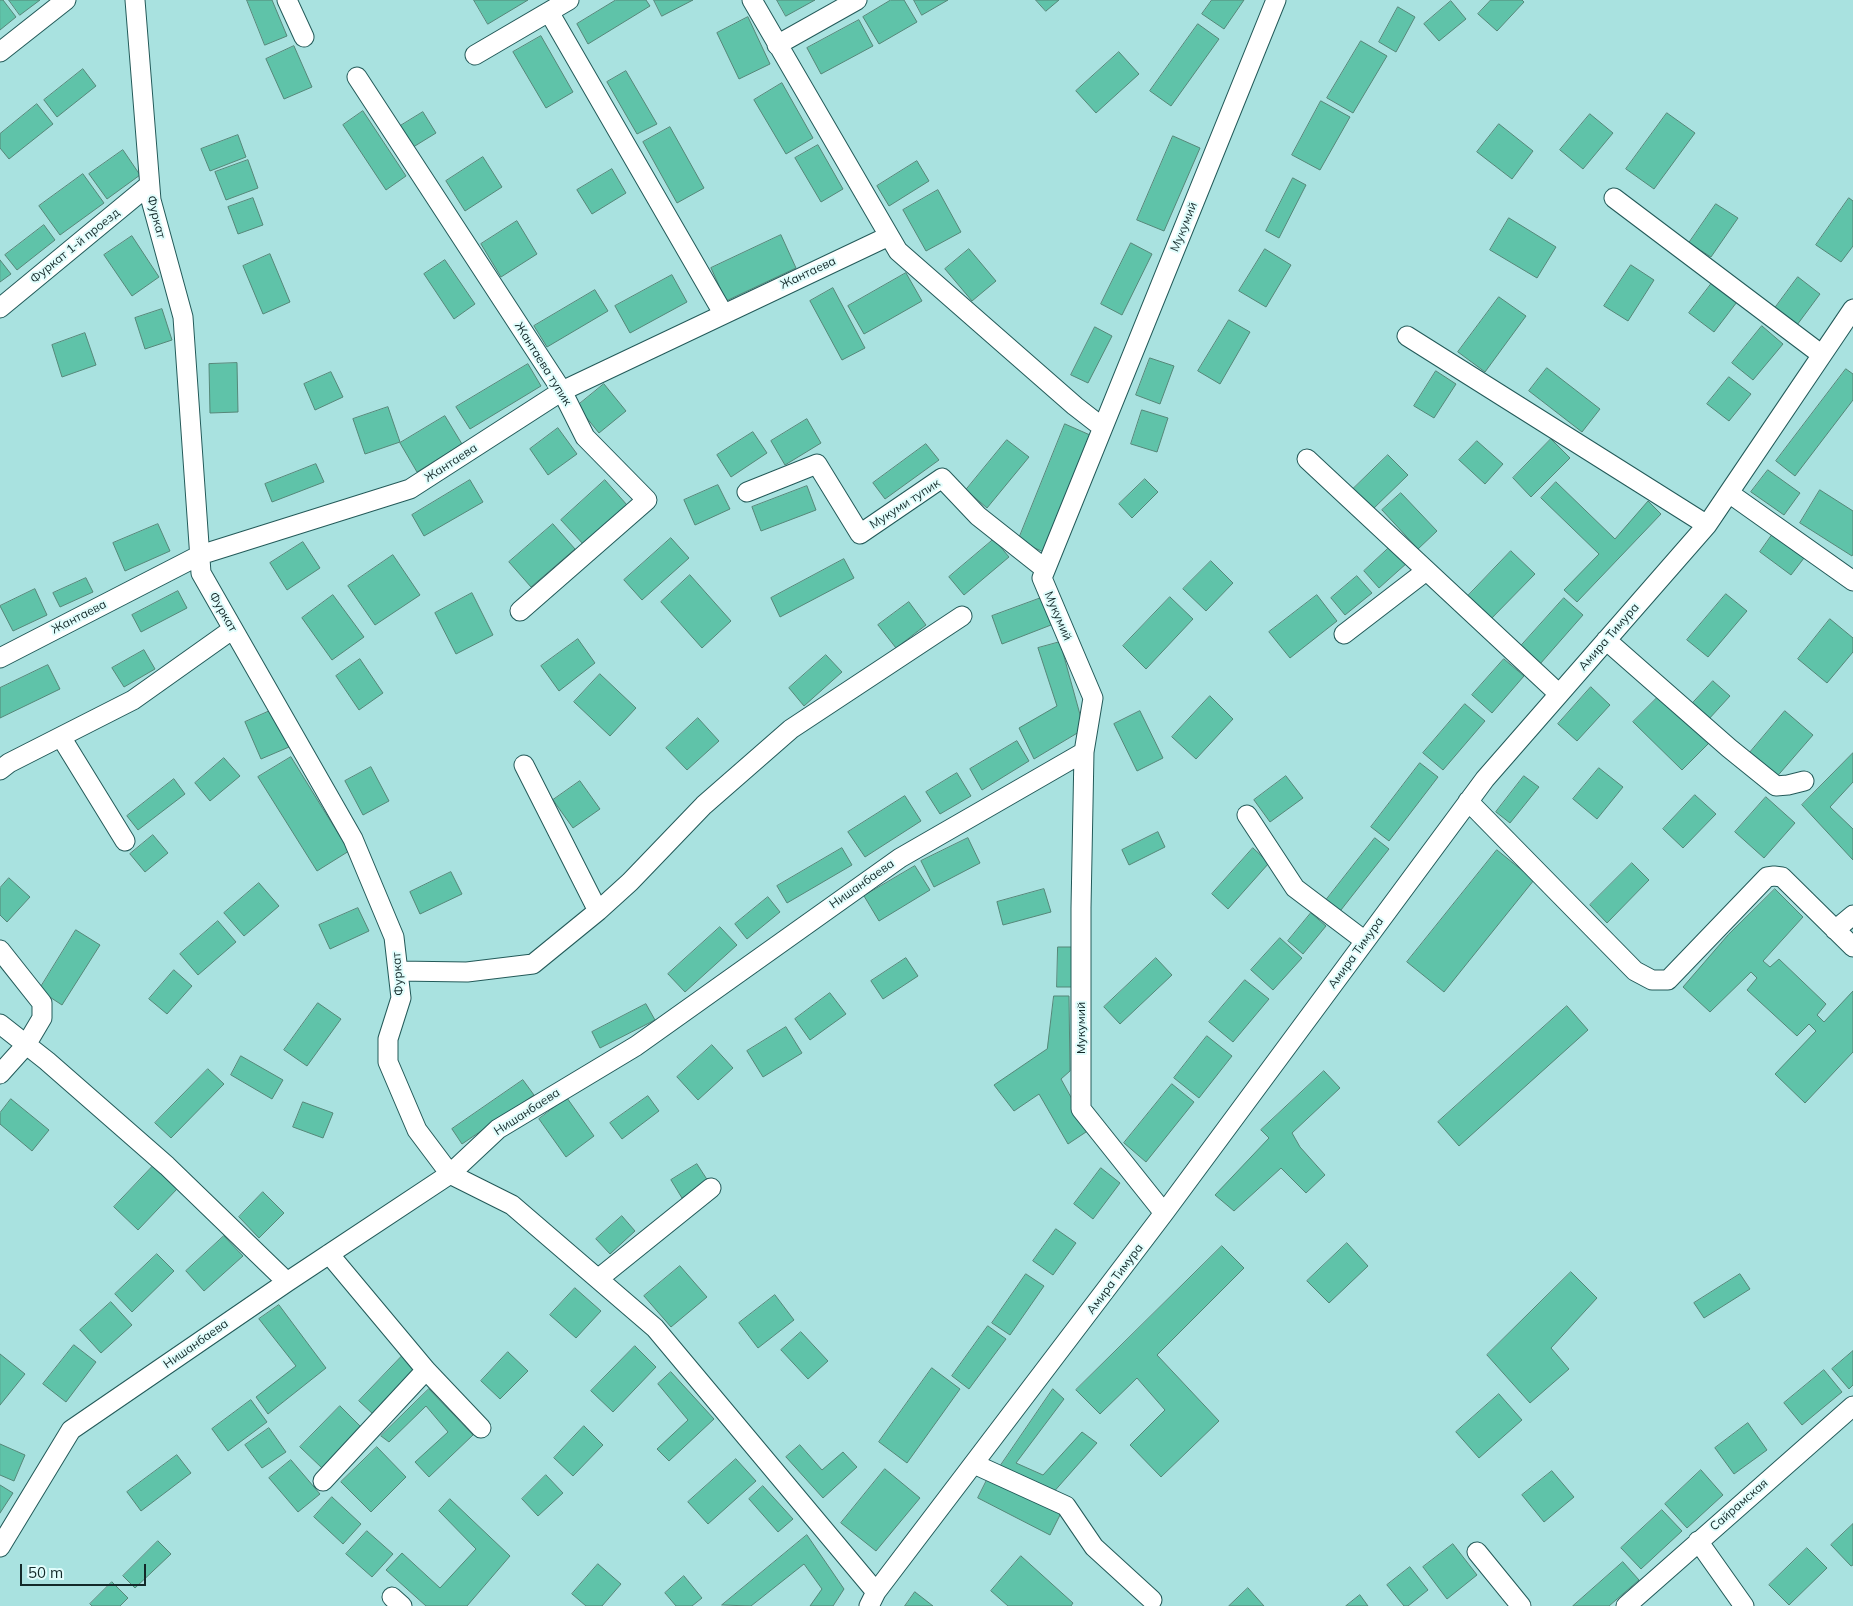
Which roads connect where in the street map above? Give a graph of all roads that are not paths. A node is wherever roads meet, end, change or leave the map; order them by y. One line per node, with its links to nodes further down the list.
1 (66, 0): 11 (street)
2 (135, 0): 14 (street, Фуркат)
3 (288, 0): 9 (street)
4 (569, 0): 8 (street)
5 (752, 0): 10 (street)
6 (857, 0): 10 (street)
7 (1276, 0): 23 (street, Мукумий)
8 (548, 12): 12 (street); 19 (street)
9 (304, 37)
10 (777, 45): 16 (street)
11 (0, 52)
12 (475, 55)
13 (357, 77): 22 (street, Жантаева тупик)
14 (149, 185): 17 (street, Фуркат 1-й проезд); 28 (street, Фуркат)
15 (1614, 198): 21 (street)
16 (889, 236): 19 (street, Жантаева); 23 (street)
17 (0, 308)
18 (1853, 310): 21 (street, Амира Тимура)
19 (723, 313): 22 (street, Жантаева)
20 (1406, 336): 27 (street)
21 (1822, 355): 26 (street, Амира Тимура)
22 (562, 391): 28 (street, Жантаева); 32 (street, Жантаева тупик)
23 (1102, 428): 29 (street, Мукумий)
24 (1307, 459): 30 (street)
25 (747, 492): 29 (street, Мукуми тупик)
26 (1729, 493): 27 (street, Амира Тимура); 31 (street)
27 (1707, 525): 36 (street, Амира Тимура)
28 (200, 556): 34 (street, Фуркат); 37 (street, Жантаева)
29 (1045, 569): 40 (street, Мукумий)
30 (1426, 571): 35 (street); 38 (street)
31 (1853, 581)
32 (520, 612)
33 (962, 616): 47 (street)
34 (233, 629): 39 (street); 53 (street, Фуркат)
35 (1344, 634)
36 (1606, 640): 38 (street, Амира Тимура); 43 (street)
37 (0, 658)
38 (1559, 694): 44 (street, Амира Тимура)
39 (61, 737): 42 (street); 46 (street)
40 (1084, 752): 57 (street, Нишанбаева); 59 (street, Мукумий)
41 (524, 765): 47 (street)
42 (0, 770)
43 (1804, 781)
44 (1468, 802): 49 (street); 50 (street, Амира Тимура)
45 (1247, 815): 50 (street)
46 (125, 841)
47 (598, 911): 53 (street)
48 (1853, 915): 49 (street)
49 (1835, 930): 51 (street)
50 (1365, 942): 59 (street, Амира Тимура)
51 (1853, 947)
52 (0, 950): 55 (street)
53 (398, 971): 57 (street, Фуркат)
54 (0, 1024): 55 (street)
55 (26, 1045): 56 (street); 62 (street)
56 (0, 1074)
57 (450, 1174): 60 (street, Нишанбаева); 61 (street)
58 (710, 1188): 61 (street)
59 (1164, 1214): 66 (street, Амира Тимура)
60 (329, 1254): 62 (street, Нишанбаева); 63 (street)
61 (598, 1279): 71 (street)
62 (287, 1282): 69 (street, Нишанбаева)
63 (426, 1370): 65 (street); 67 (street)
64 (1853, 1406): 68 (street, Сайрамская)
65 (481, 1428)
66 (974, 1464): 71 (street, Амира Тимура); 72 (street)
67 (324, 1481)
68 (1698, 1541): 74 (street, Сайрамская); 75 (street)
69 (0, 1547)
70 (1477, 1552): 73 (street)
71 (873, 1599)
72 (1152, 1600)
73 (1521, 1606)
74 (1626, 1606)
75 (1744, 1606)

